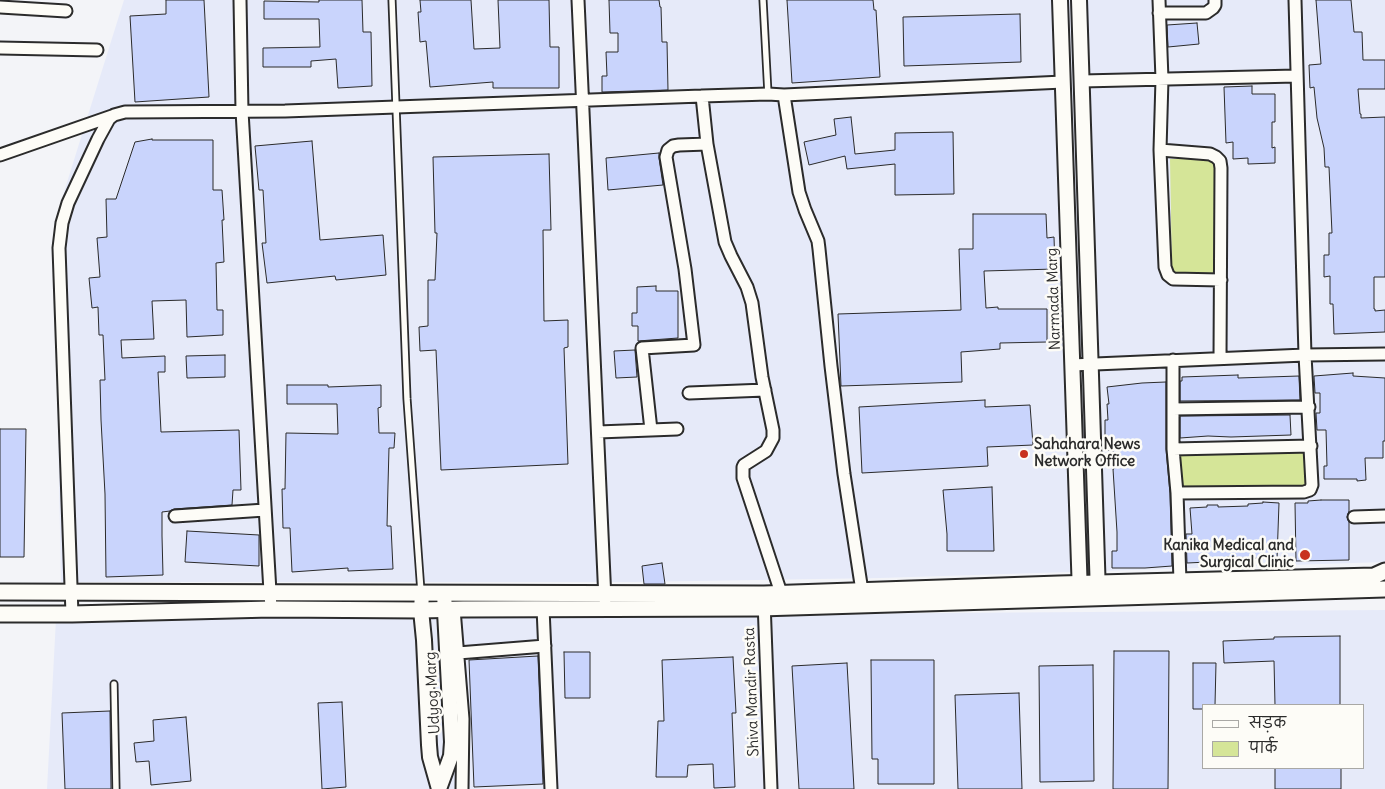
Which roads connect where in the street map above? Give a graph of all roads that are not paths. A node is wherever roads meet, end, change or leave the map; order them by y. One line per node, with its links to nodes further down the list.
1 (240, 0): 24 (street)
2 (392, 0): 23 (lane)
3 (578, 0): 22 (street)
4 (763, 0): 19 (lane)
5 (1060, 0): 18 (street, Narmada Marg)
6 (1079, 0): 17 (street)
7 (1159, 0): 12 (street)
8 (1215, 0): 12 (street)
9 (1295, 0): 15 (street)
10 (0, 7): 11 (street)
11 (66, 11)
12 (1159, 13): 16 (street)
13 (0, 48): 14 (street)
14 (97, 50)
15 (1296, 76): 16 (street); 31 (street)
16 (1162, 79): 17 (street); 27 (street)
17 (1082, 81): 35 (street)
18 (1063, 82): 20 (street); 34 (street, Narmada Marg)
19 (768, 94): 20 (street); 21 (street)
20 (784, 95): 53 (street)
21 (702, 96): 22 (street); 26 (street)
22 (582, 101): 23 (street); 42 (street)
23 (395, 108): 24 (street); 61 (lane)
24 (242, 111): 25 (street); 46 (street)
25 (114, 115): 28 (street); 57 (street)
26 (707, 144): 36 (street); 41 (street)
27 (1160, 150): 29 (street); 29 (street)
28 (0, 155)
29 (1221, 280): 32 (street)
30 (1385, 354): 31 (street)
31 (1305, 355): 32 (street); 38 (street)
32 (1220, 358): 33 (street)
33 (1173, 360): 35 (street); 39 (street)
34 (1072, 365): 35 (street); 54 (street, Narmada Marg)
35 (1091, 365): 55 (street)
36 (765, 390): 37 (street); 60 (street)
37 (689, 393)
38 (1309, 407): 39 (street); 43 (street)
39 (1173, 409): 44 (street)
40 (677, 429): 41 (street)
41 (651, 430): 42 (street)
42 (598, 432): 62 (street)
43 (1311, 446): 44 (street); 45 (street)
44 (1173, 449): 45 (street)
45 (1177, 493): 51 (street)
46 (265, 510): 47 (street); 58 (street)
47 (176, 516)
48 (1385, 516): 49 (street)
49 (1354, 517)
50 (1382, 574): 51 (main road)
51 (1180, 581): 55 (main road)
52 (1385, 589): 55 (main road)
53 (862, 590): 54 (main road); 60 (main road)
54 (1079, 590): 55 (main road); 63 (main road)
55 (1098, 590)
56 (0, 592): 57 (main road)
57 (72, 593): 58 (main road); 69 (street)
58 (270, 593): 61 (main road); 65 (street)
59 (444, 593): 61 (main road); 62 (main road); 66 (street, Udyog Marg)
60 (781, 593): 63 (main road)
61 (422, 594): 67 (street, Udyog Marg)
62 (604, 601): 63 (main road); 64 (main road)
63 (764, 601): 77 (street, Shiva Mandir Rasta)
64 (543, 608): 66 (main road); 70 (street)
65 (270, 609): 67 (main road); 69 (main road)
66 (450, 609): 67 (main road); 71 (street); 74 (street, Udyog Marg)
67 (421, 610): 74 (street, Udyog Marg)
68 (0, 614): 69 (main road)
69 (72, 614)
70 (545, 646): 71 (street); 76 (street)
71 (458, 652): 75 (street)
72 (114, 684): 73 (lane)
73 (116, 789)
74 (439, 789)
75 (462, 789)
76 (551, 789)
77 (771, 789)

